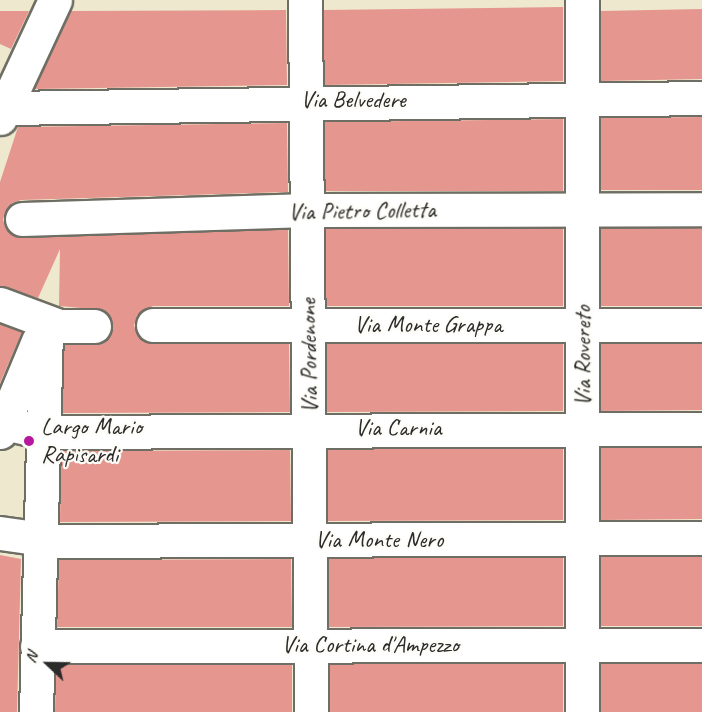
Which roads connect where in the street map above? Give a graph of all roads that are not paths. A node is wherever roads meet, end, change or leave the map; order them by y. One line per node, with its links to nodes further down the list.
1 (55, 0): 4 (street)
2 (305, 0): 7 (street, Via Pordenone)
3 (582, 0): 6 (street, Via Rovereto)
4 (10, 68): 8 (street)
5 (702, 98): 6 (street, Via Belvedere)
6 (583, 99): 7 (street, Via Belvedere); 9 (street, Via Rovereto)
7 (306, 100): 8 (street, Via Belvedere); 11 (street, Via Pordenone)
8 (2, 113)
9 (582, 209): 10 (street, Via Pietro Colletta); 11 (street, Via Pietro Colletta); 19 (street, Via Rovereto)
10 (702, 209)
11 (308, 210): 12 (street, Via Pietro Colletta); 15 (street, Via Pordenone)
12 (22, 219)
13 (0, 304): 14 (street)
14 (45, 322): 18 (street); 20 (street); 24 (street)
15 (308, 324): 16 (street, Via Monte Grappa); 19 (street, Via Monte Grappa); 21 (street, Via Pordenone)
16 (153, 325)
17 (702, 325): 19 (street, Via Monte Grappa)
18 (94, 326)
19 (583, 326): 22 (street, Via Rovereto)
20 (1, 426): 24 (street, Via Carnia)
21 (310, 428): 22 (street, Via Carnia); 24 (street, Via Carnia); 28 (street, Via Pordenone)
22 (582, 428): 23 (street, Via Carnia); 27 (street, Via Rovereto)
23 (702, 429)
24 (50, 431): 29 (street)
25 (0, 533): 29 (street, Via Monte Nero)
26 (702, 538): 27 (street, Via Monte Nero)
27 (582, 539): 28 (street, Via Monte Nero); 31 (street, Via Rovereto)
28 (311, 540): 29 (street, Via Monte Nero); 30 (street, Via Pordenone)
29 (46, 548): 33 (street)
30 (311, 645): 31 (street, Via Cortina d'Ampezzo); 33 (street, Via Cortina d'Ampezzo); 35 (street, Via Pordenone)
31 (582, 645): 32 (street, Via Cortina d'Ampezzo); 36 (street, Via Rovereto)
32 (702, 645)
33 (38, 646): 34 (street)
34 (36, 712)
35 (311, 712)
36 (582, 712)

